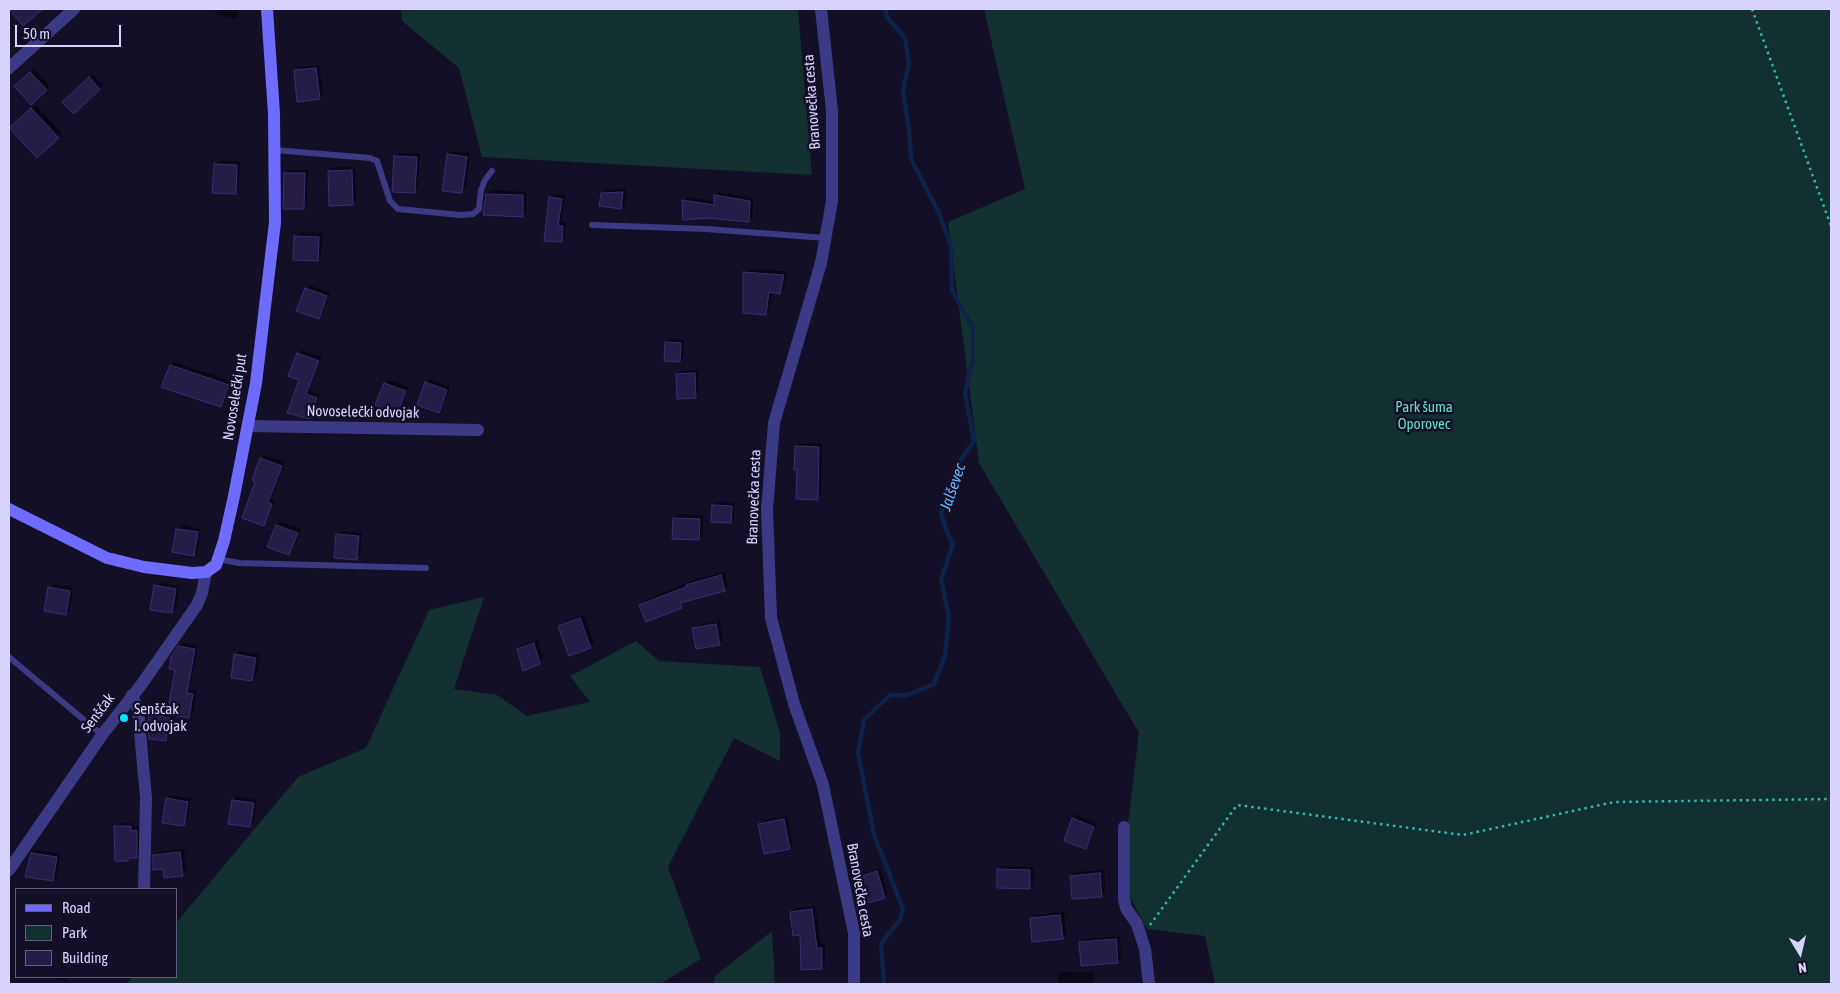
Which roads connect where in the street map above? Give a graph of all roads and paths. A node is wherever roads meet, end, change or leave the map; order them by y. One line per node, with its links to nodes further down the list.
1 (74, 9): 5 (street)
2 (267, 9): 6 (street, Novoselečki put)
3 (821, 9): 10 (street, Branovečka cesta)
4 (1752, 9): 9 (path)
5 (9, 68)
6 (274, 150): 7 (lane); 11 (street, Novoselečki put)
7 (492, 170)
8 (592, 225): 10 (lane)
9 (1831, 226)
10 (826, 238): 25 (street, Branovečka cesta)
11 (248, 426): 12 (street, Novoselečki odvojak); 14 (street, Novoselečki put)
12 (478, 430)
13 (9, 509): 16 (street)
14 (218, 559): 15 (lane); 16 (street, Novoselečki put)
15 (426, 568)
16 (206, 572): 18 (street, Senščak)
17 (9, 657): 19 (lane)
18 (132, 695): 19 (street, Senščak); 23 (street)
19 (102, 735): 22 (street, Senščak)
20 (1831, 799): 24 (path)
21 (1124, 827): 24 (street)
22 (9, 870)
23 (144, 888)
24 (1141, 937): 26 (street)
25 (854, 984)
26 (1149, 984)

